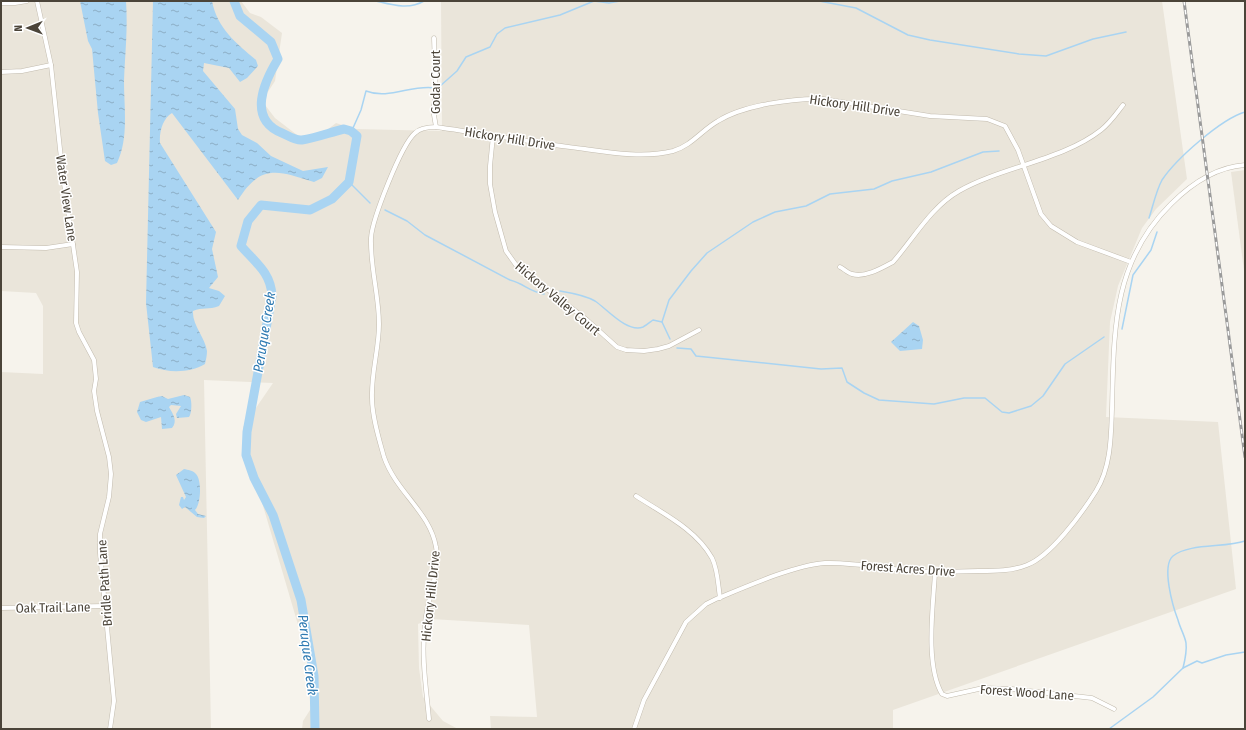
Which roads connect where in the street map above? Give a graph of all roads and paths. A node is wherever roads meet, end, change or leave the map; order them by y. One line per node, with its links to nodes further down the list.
1 (27, 1): 3 (street)
2 (37, 1): 5 (street, Water View Lane)
3 (1, 3)
4 (434, 38): 8 (street, Godar Court)
5 (51, 65): 6 (street); 12 (street, Water View Lane)
6 (1, 72)
7 (1123, 105): 11 (street)
8 (436, 127): 9 (street, Hickory Hill Drive); 24 (street, Hickory Hill Drive)
9 (493, 136): 11 (street, Hickory Hill Drive); 16 (street, Hickory Valley Court)
10 (1245, 165): 14 (street, Forest Acres Drive)
11 (1024, 166): 14 (street, Hickory Hill Drive); 15 (street)
12 (73, 244): 13 (street); 17 (street, Water View Lane)
13 (1, 246)
14 (1131, 262): 19 (street, Forest Acres Drive)
15 (840, 268)
16 (699, 330)
17 (94, 391): 21 (street, Bridle Path Lane)
18 (636, 496): 20 (street)
19 (935, 573): 20 (street, Forest Acres Drive); 23 (street, Forest Wood Lane)
20 (720, 598): 26 (street, Forest Acres Drive)
21 (104, 606): 22 (street, Oak Trail Lane); 25 (street, Bridle Path Lane)
22 (1, 608)
23 (1114, 708)
24 (429, 719)
25 (110, 729)
26 (634, 729)

